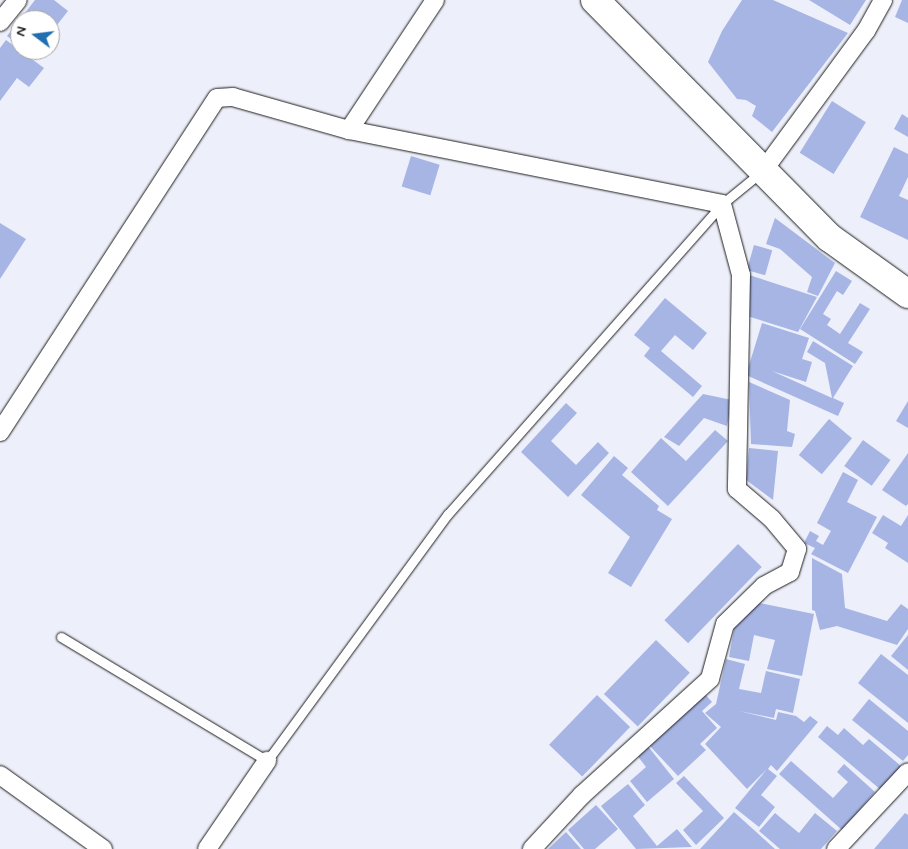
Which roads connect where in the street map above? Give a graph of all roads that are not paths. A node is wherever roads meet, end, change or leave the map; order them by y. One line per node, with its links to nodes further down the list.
1 (18, 0): 5 (street)
2 (435, 0): 6 (street)
3 (595, 0): 7 (main road)
4 (883, 0): 7 (street)
5 (0, 22)
6 (349, 130): 8 (street); 10 (street)
7 (764, 171): 8 (lane); 9 (main road)
8 (722, 204): 12 (lane); 17 (street)
9 (908, 294)
10 (0, 432)
11 (61, 637): 12 (lane)
12 (268, 761): 16 (street)
13 (908, 772): 18 (street)
14 (0, 776): 15 (street)
15 (103, 849)
16 (207, 849)
17 (532, 849)
18 (836, 849)

